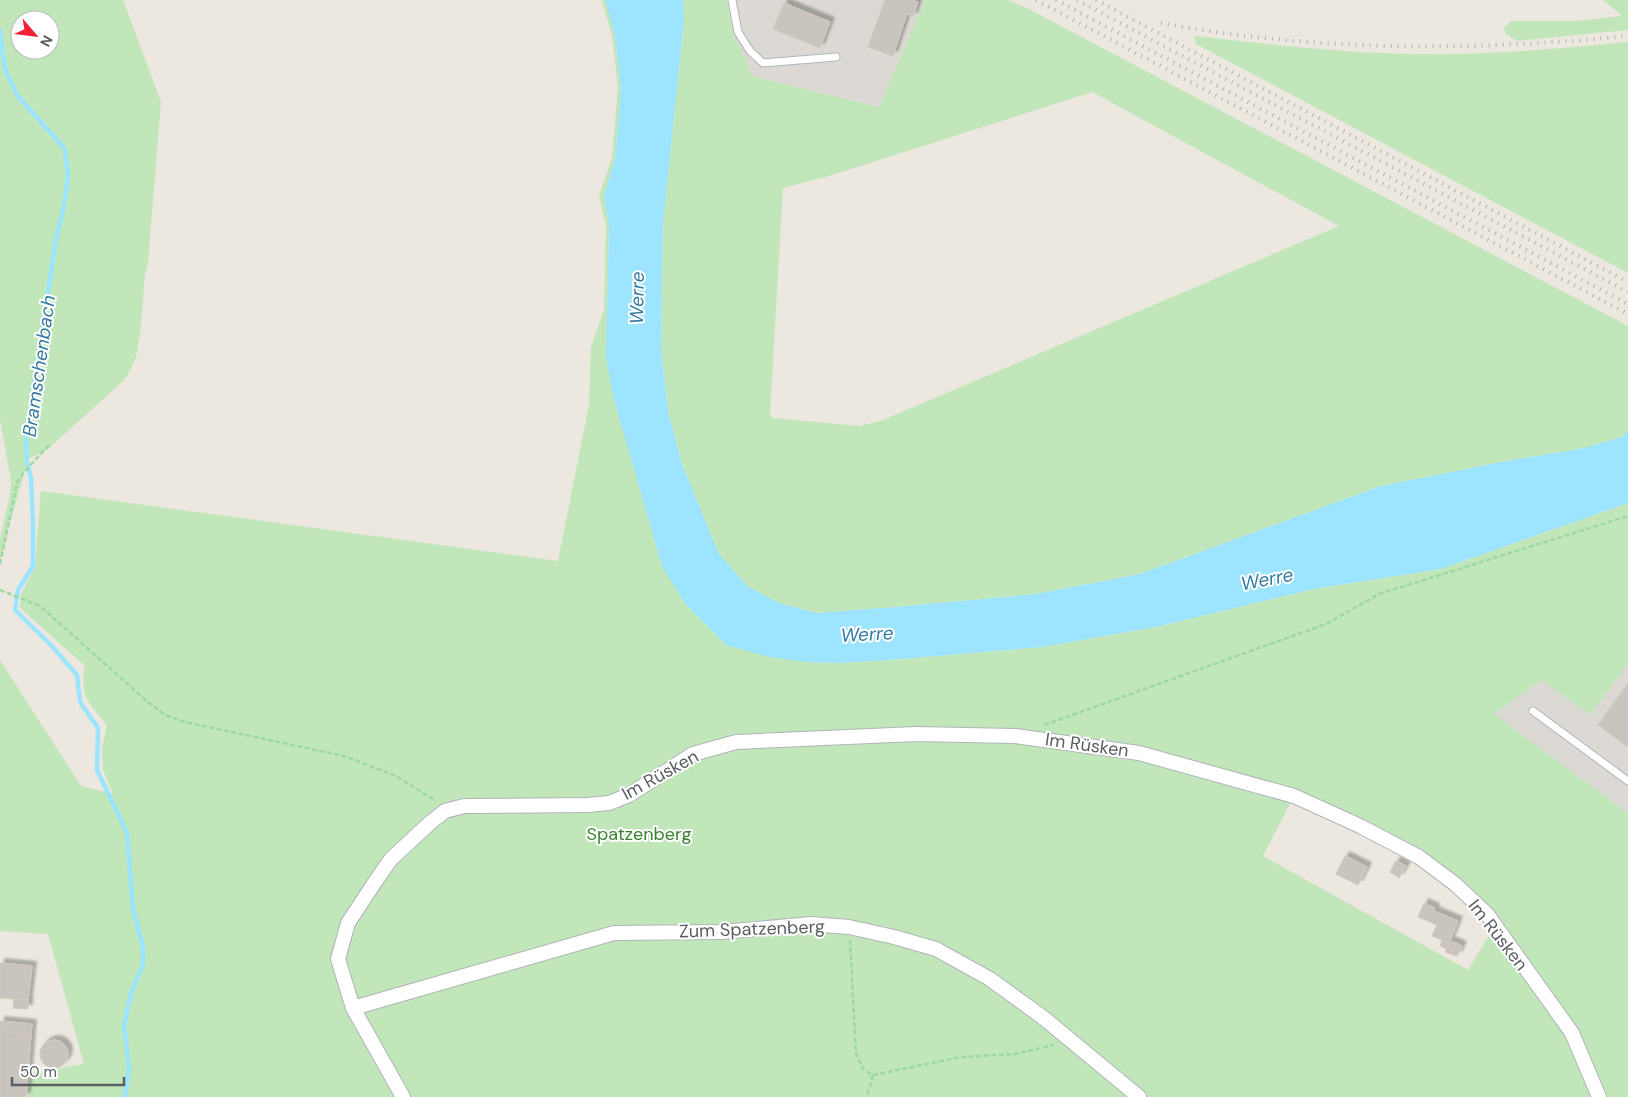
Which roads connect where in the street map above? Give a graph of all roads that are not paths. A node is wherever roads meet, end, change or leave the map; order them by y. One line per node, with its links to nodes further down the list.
1 (732, 0): 2 (lane)
2 (836, 56)
3 (1533, 711): 4 (lane)
4 (1628, 781)
5 (353, 1008): 6 (street); 7 (street, Zum Spatzenberg); 8 (street, Im Rüsken)
6 (403, 1097)
7 (1139, 1097)
8 (1599, 1097)

